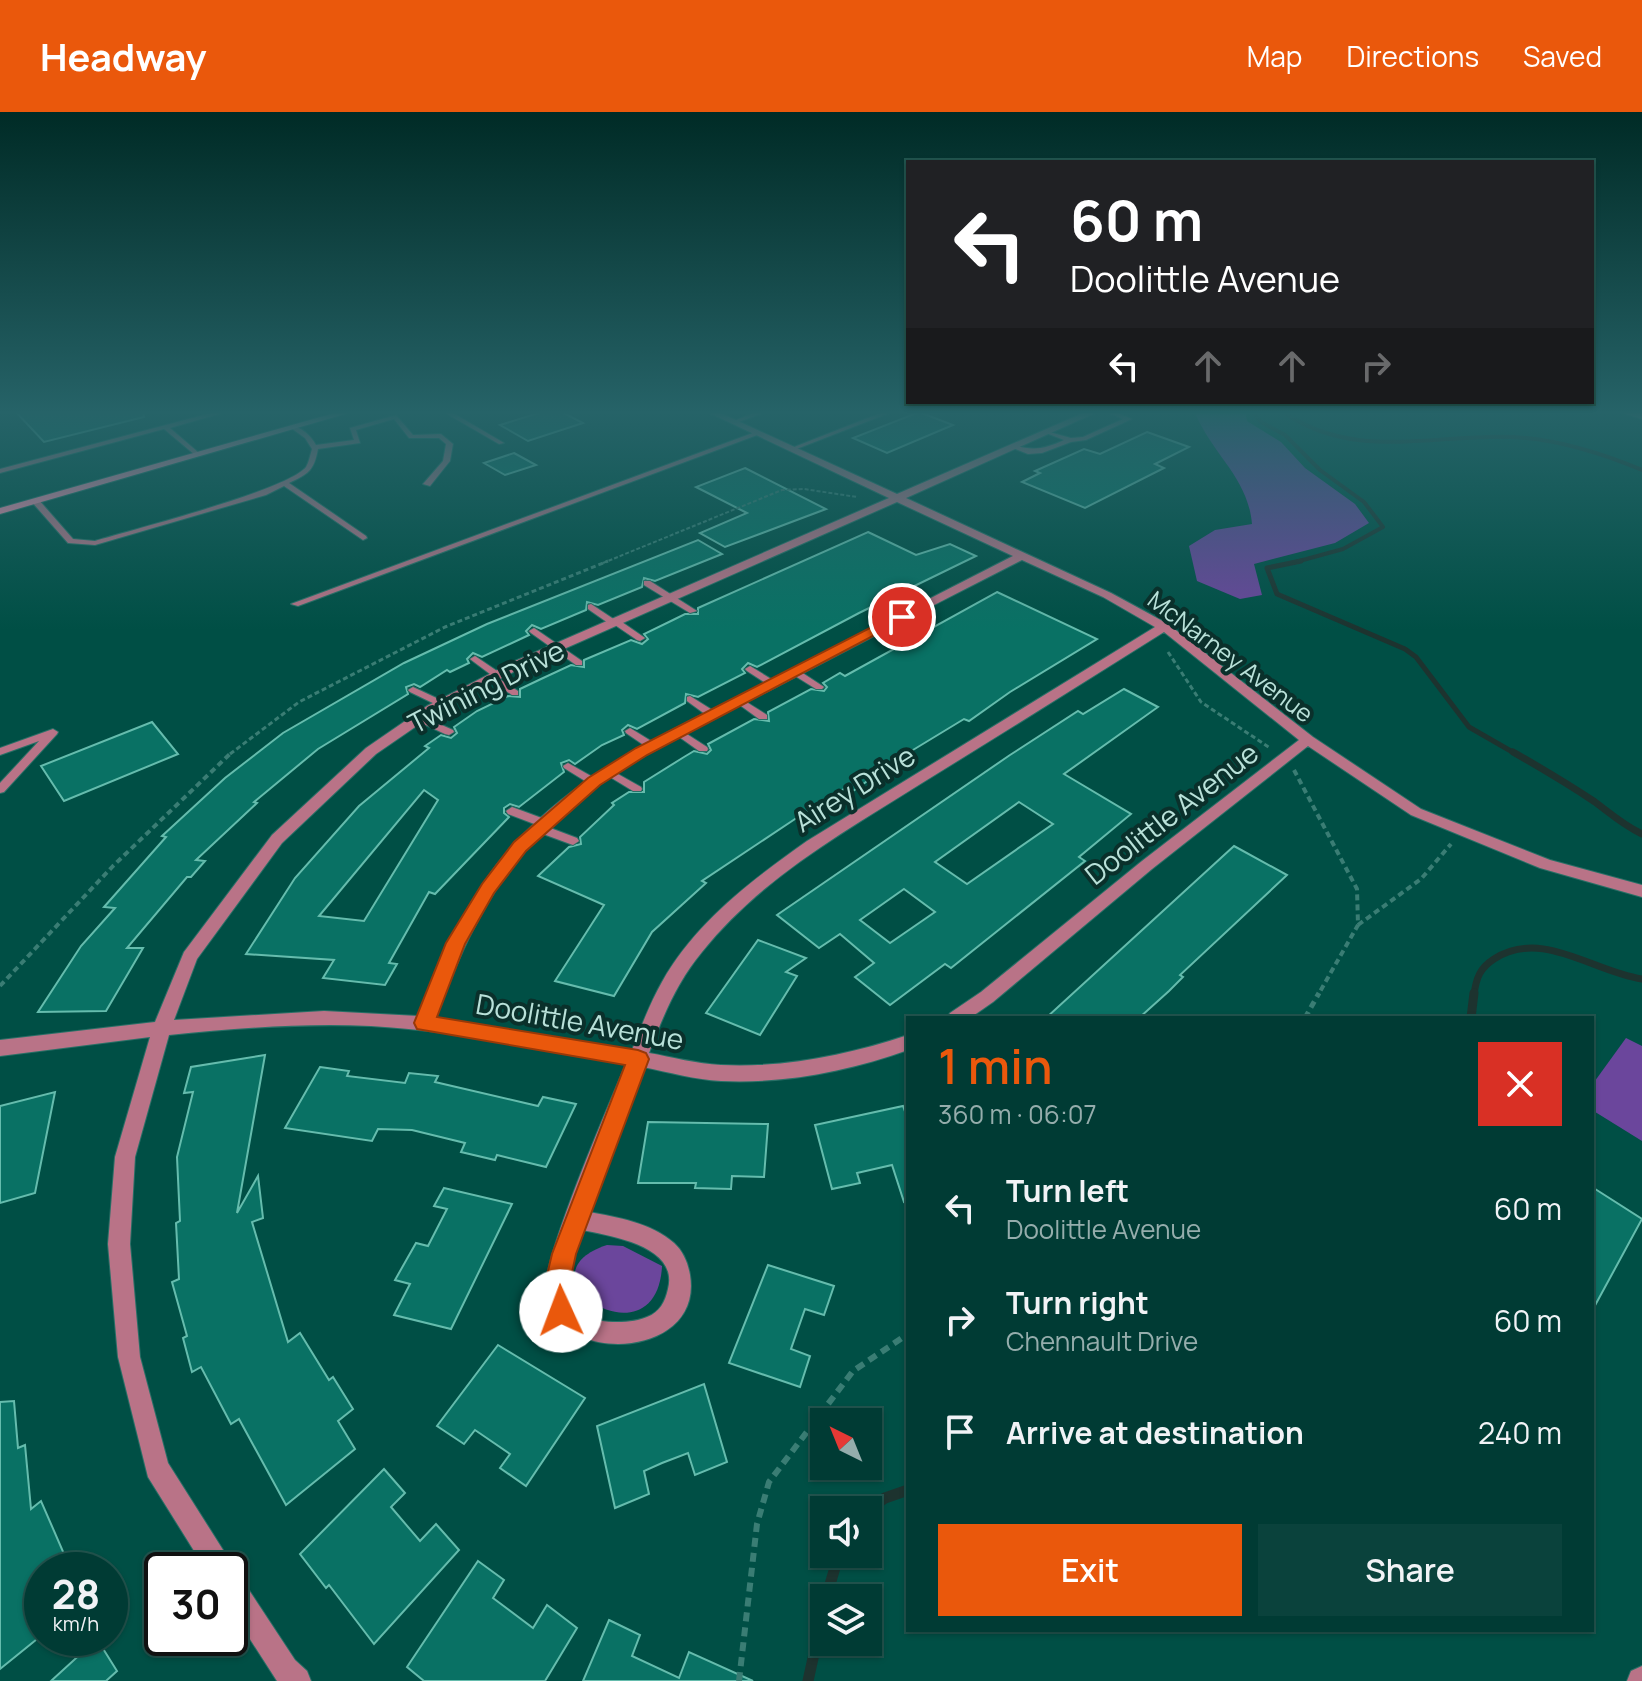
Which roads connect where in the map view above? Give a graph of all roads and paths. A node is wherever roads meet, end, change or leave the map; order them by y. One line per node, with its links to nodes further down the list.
1 (96, 483): 7 (main road)
2 (284, 483): 7 (lane); 9 (lane)
3 (622, 483): 13 (lane)
4 (865, 483): 6 (street, McNarney Avenue)
5 (933, 483): 6 (street, Twining Drive)
6 (898, 499): 10 (street, McNarney Avenue); 12 (street, Twining Drive)
7 (35, 501): 8 (main road)
8 (0, 511)
9 (363, 538)
10 (1021, 556): 18 (street, McNarney Avenue); 24 (street)
11 (647, 583): 12 (lane)
12 (671, 598): 15 (lane); 16 (street, Twining Drive)
13 (295, 604)
14 (591, 607): 16 (lane)
15 (693, 611)
16 (615, 622): 19 (lane); 20 (street, Twining Drive)
17 (534, 631): 20 (lane)
18 (1157, 631): 39 (street, McNarney Avenue); 43 (path); 61 (street, Airey Drive)
19 (640, 638)
20 (557, 648): 22 (lane); 25 (street, Twining Drive)
21 (475, 659): 25 (lane)
22 (579, 663)
23 (750, 669): 26 (lane)
24 (795, 672): 26 (street); 27 (lane)
25 (494, 676): 29 (lane); 32 (street, Twining Drive)
26 (773, 684): 31 (street)
27 (819, 687)
28 (413, 690): 32 (lane)
29 (515, 693)
30 (690, 699): 33 (lane)
31 (740, 701): 33 (street); 34 (lane)
32 (442, 704): 35 (street, Twining Drive)
33 (713, 715): 38 (street)
34 (763, 717)
35 (419, 718): 37 (lane); 58 (street, Twining Drive)
36 (630, 731): 40 (lane)
37 (449, 732)
38 (679, 732): 40 (street); 41 (lane)
39 (1308, 740): 43 (street, Doolittle Avenue); 53 (street, McNarney Avenue)
40 (652, 746): 45 (street)
41 (703, 749)
42 (0, 752): 48 (lane)
43 (1285, 758): 54 (path); 55 (street, Doolittle Avenue)
44 (568, 766): 46 (lane)
45 (609, 772): 46 (street); 47 (lane)
46 (594, 782): 50 (street)
47 (637, 789)
48 (0, 790)
49 (512, 811): 50 (lane)
50 (541, 825): 52 (lane); 57 (street)
51 (1452, 840): 54 (path)
52 (573, 841)
53 (1642, 891)
54 (1358, 925): 56 (path)
55 (959, 1016)
56 (1306, 1016)
57 (424, 1023): 58 (street, Doolittle Avenue); 61 (street, Doolittle Avenue)
58 (161, 1030): 60 (street, Doolittle Avenue); 64 (street, Twining Drive)
59 (906, 1043): 61 (street, Doolittle Avenue)
60 (0, 1048)
61 (638, 1059): 62 (street, Airey Drive)
62 (577, 1219): 62 (street)
63 (906, 1335): 67 (path)
64 (210, 1552)
65 (248, 1612): 66 (street)
66 (297, 1681)
67 (739, 1681)

